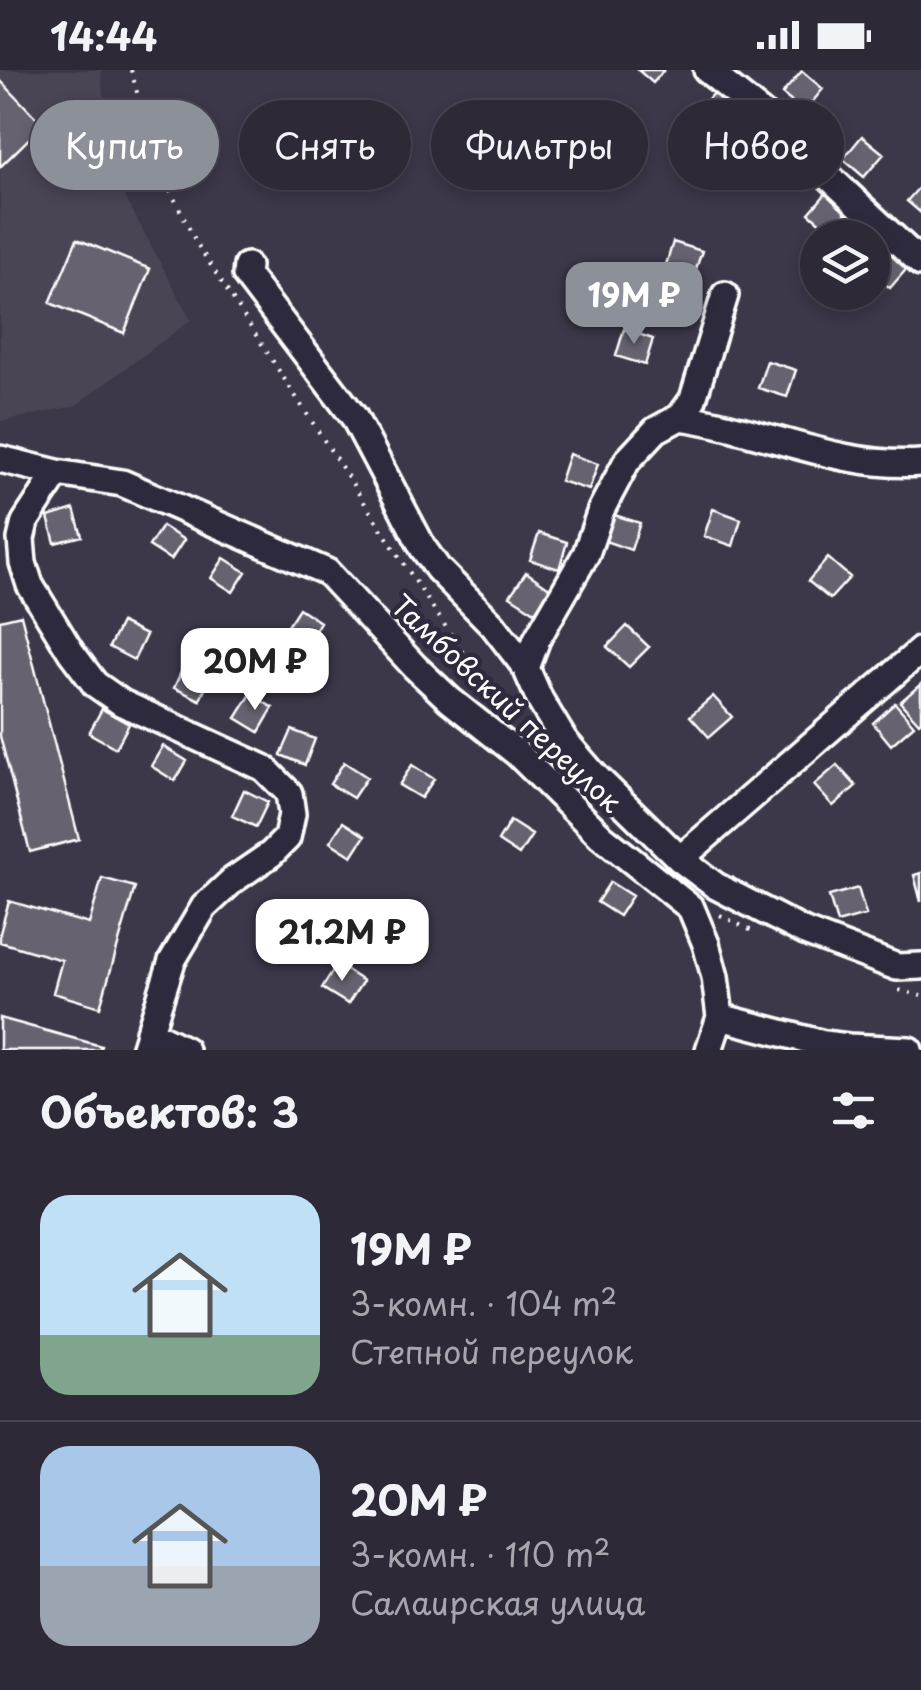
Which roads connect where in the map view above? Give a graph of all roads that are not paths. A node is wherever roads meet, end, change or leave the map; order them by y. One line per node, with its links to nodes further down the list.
1 (708, 70): 2 (street)
2 (921, 263)
3 (246, 266): 10 (street)
4 (725, 295): 5 (street)
5 (680, 416): 7 (street); 10 (street)
6 (0, 460): 8 (street, Тамбовский переулок)
7 (921, 463)
8 (57, 473): 13 (street, Тамбовский переулок); 14 (street)
9 (921, 650): 11 (street)
10 (526, 668): 11 (street)
11 (680, 859): 12 (street)
12 (921, 966)
13 (720, 1018): 16 (street); 17 (street)
14 (146, 1041): 15 (street)
15 (185, 1050)
16 (709, 1050)
17 (909, 1050)

